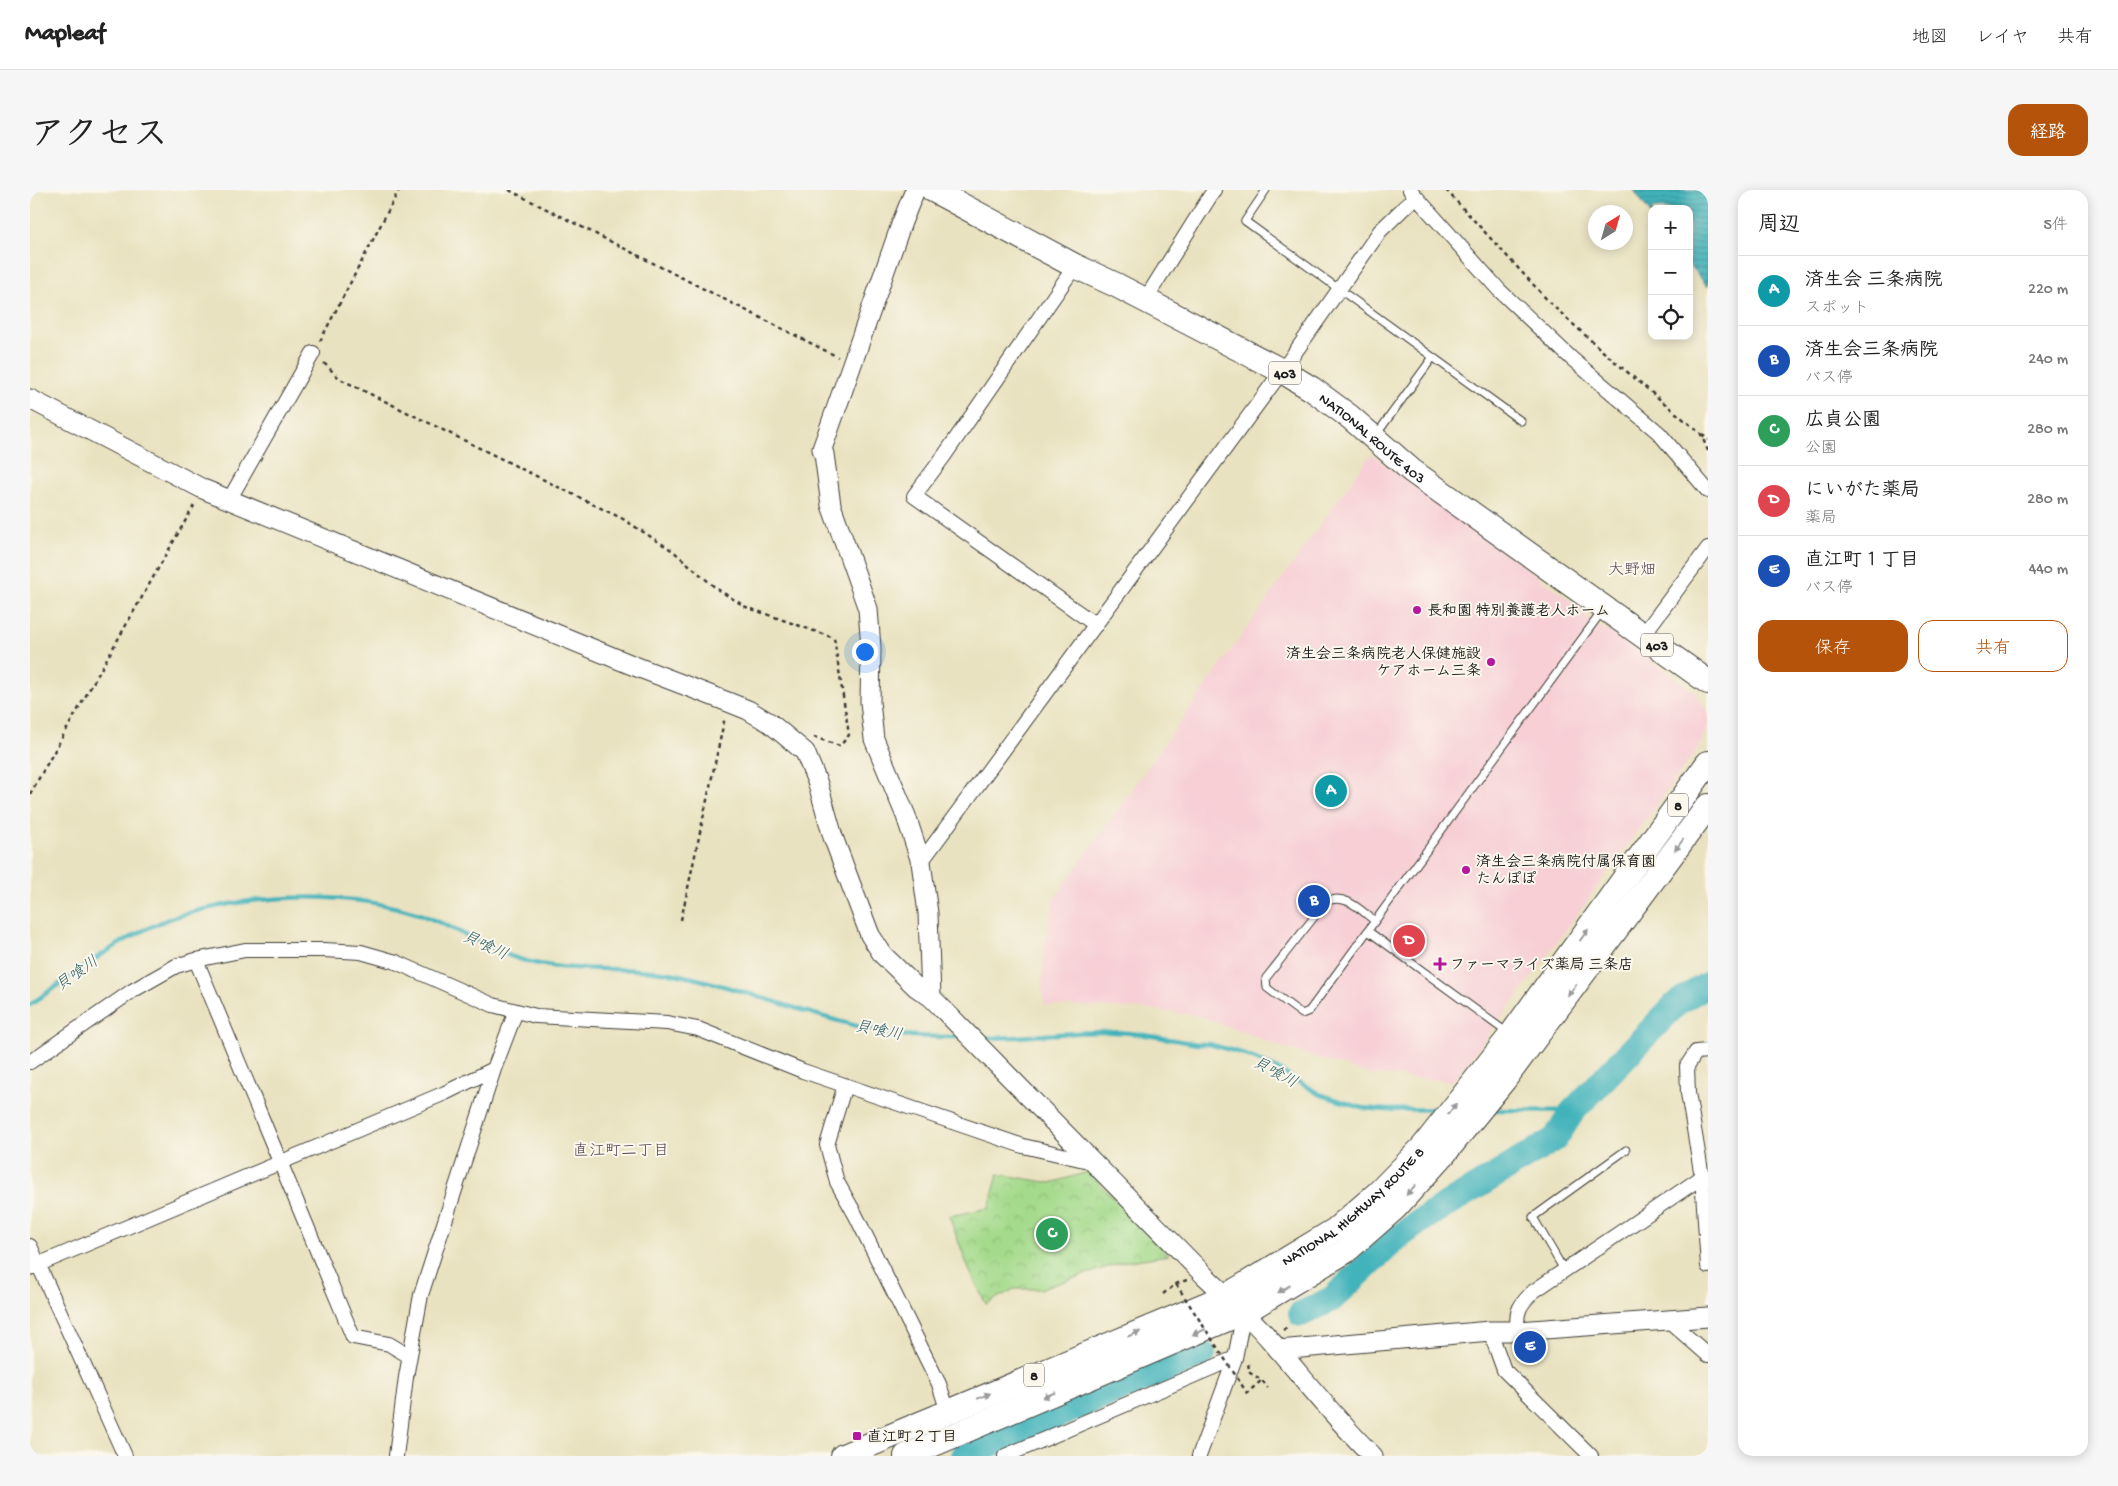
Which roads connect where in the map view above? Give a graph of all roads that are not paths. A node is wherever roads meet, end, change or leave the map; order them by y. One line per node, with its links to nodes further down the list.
1 (915, 190): 24 (street)
2 (933, 190): 6 (highway, NATIONAL ROUTE 403 / 403)
3 (1214, 190): 8 (street)
4 (1266, 190): 7 (lane)
5 (1412, 193): 7 (street); 15 (street)
6 (1075, 266): 8 (highway, NATIONAL ROUTE 403 / 403); 19 (street)
7 (1339, 288): 10 (lane); 11 (street)
8 (1145, 300): 11 (highway, NATIONAL ROUTE 403 / 403)
9 (314, 353): 16 (street)
10 (1433, 357): 13 (lane); 14 (lane)
11 (1282, 371): 14 (highway, NATIONAL ROUTE 403 / 403); 19 (street)
12 (30, 399): 16 (street)
13 (1520, 421)
14 (1374, 437): 18 (highway, NATIONAL ROUTE 403 / 403)
15 (1708, 491)
16 (229, 500): 28 (street)
17 (1708, 548): 20 (street)
18 (1604, 608): 20 (highway, NATIONAL ROUTE 403 / 403); 25 (lane)
19 (1096, 625): 24 (street)
20 (1643, 635): 21 (highway, NATIONAL ROUTE 403 / 403)
21 (1708, 682)
22 (1708, 763): 30 (highway, NATIONAL HIGHWAY ROUTE 8 / 8, one-way to 22)
23 (1708, 806): 35 (highway, NATIONAL HIGHWAY ROUTE 8 / 8, one-way to 35)
24 (921, 862): 28 (street)
25 (1375, 921): 26 (lane); 26 (lane)
26 (1368, 931): 30 (lane)
27 (196, 960): 29 (street); 32 (street); 37 (street)
28 (932, 999): 38 (street)
29 (516, 1011): 33 (street); 34 (street)
30 (1511, 1035): 35 (highway, NATIONAL HIGHWAY ROUTE 8 / 8, one-way to 30)
31 (1708, 1051): 39 (street)
32 (30, 1062)
33 (494, 1069): 37 (street); 52 (street)
34 (845, 1085): 38 (street); 54 (street)
35 (1433, 1150): 44 (highway, NATIONAL HIGHWAY ROUTE 8 / 8); 45 (highway, NATIONAL HIGHWAY ROUTE 8 / 8, one-way to 45)
36 (1626, 1150): 43 (lane)
37 (281, 1162): 42 (street); 52 (street)
38 (1094, 1162): 44 (street)
39 (1705, 1177): 41 (street); 43 (street)
40 (30, 1246): 42 (street)
41 (1708, 1266)
42 (34, 1267): 55 (street)
43 (1564, 1270): 49 (street)
44 (1226, 1296): 45 (street); 54 (highway, NATIONAL HIGHWAY ROUTE 8 / 8, one-way to 44)
45 (1244, 1312): 50 (street); 53 (street); 58 (highway, NATIONAL HIGHWAY ROUTE 8 / 8, one-way to 58)
46 (1708, 1317): 47 (street)
47 (1668, 1320): 49 (street); 51 (street)
48 (1490, 1331): 49 (street); 50 (street); 62 (street)
49 (1518, 1331)
50 (1279, 1350): 61 (street)
51 (1708, 1355)
52 (409, 1356): 56 (street)
53 (1235, 1358): 59 (street); 60 (street)
54 (948, 1412): 57 (highway, NATIONAL HIGHWAY ROUTE 8 / 8)
55 (125, 1456)
56 (396, 1456)
57 (843, 1456)
58 (906, 1456)
59 (1005, 1456)
60 (1199, 1456)
61 (1373, 1456)
62 (1590, 1456)

